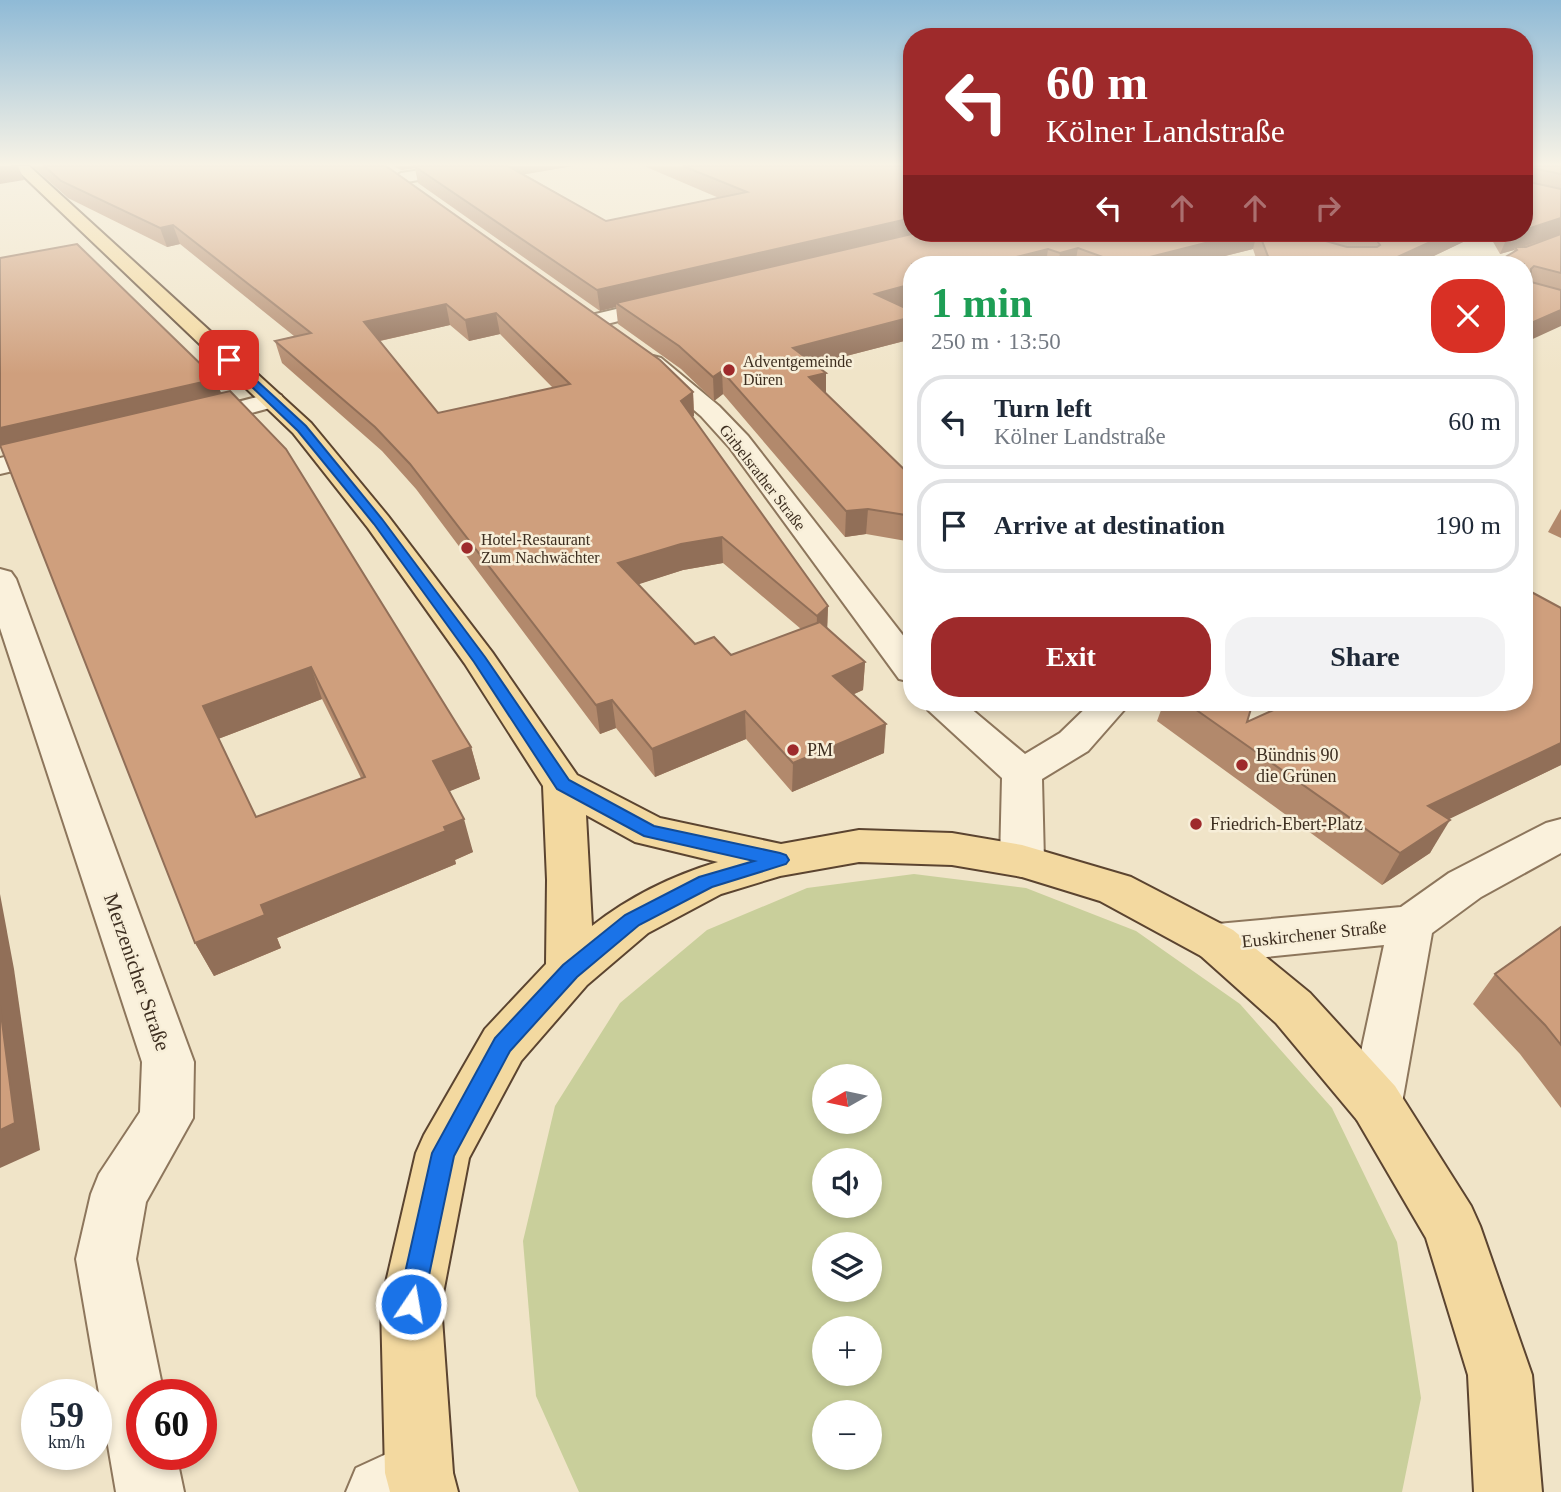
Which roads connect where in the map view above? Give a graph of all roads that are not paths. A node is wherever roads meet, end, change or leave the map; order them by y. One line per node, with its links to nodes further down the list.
1 (95, 236): 3 (main road)
2 (689, 298): 8 (street, Girbelsrather Straße)
3 (272, 400): 4 (street); 12 (main road)
4 (170, 426)
5 (79, 447): 6 (street)
6 (0, 466)
7 (0, 579): 20 (street, Merzenicher Straße)
8 (903, 659)
9 (950, 711): 11 (street)
10 (1104, 711): 11 (street)
11 (1021, 772): 15 (street)
12 (563, 785): 14 (main road); 18 (main road)
13 (1561, 834): 16 (street, Euskirchener Straße)
14 (780, 860): 15 (main road); 18 (main road)
15 (1022, 861): 17 (main road)
16 (1411, 923): 17 (street, Euskirchener Straße); 19 (street, Euskirchener Straße)
17 (1217, 943): 19 (main road)
18 (570, 971): 22 (main road)
19 (1376, 1103): 24 (main road)
20 (129, 1379)
21 (146, 1470): 23 (street)
22 (408, 1486)
23 (150, 1492)
24 (1508, 1492)

